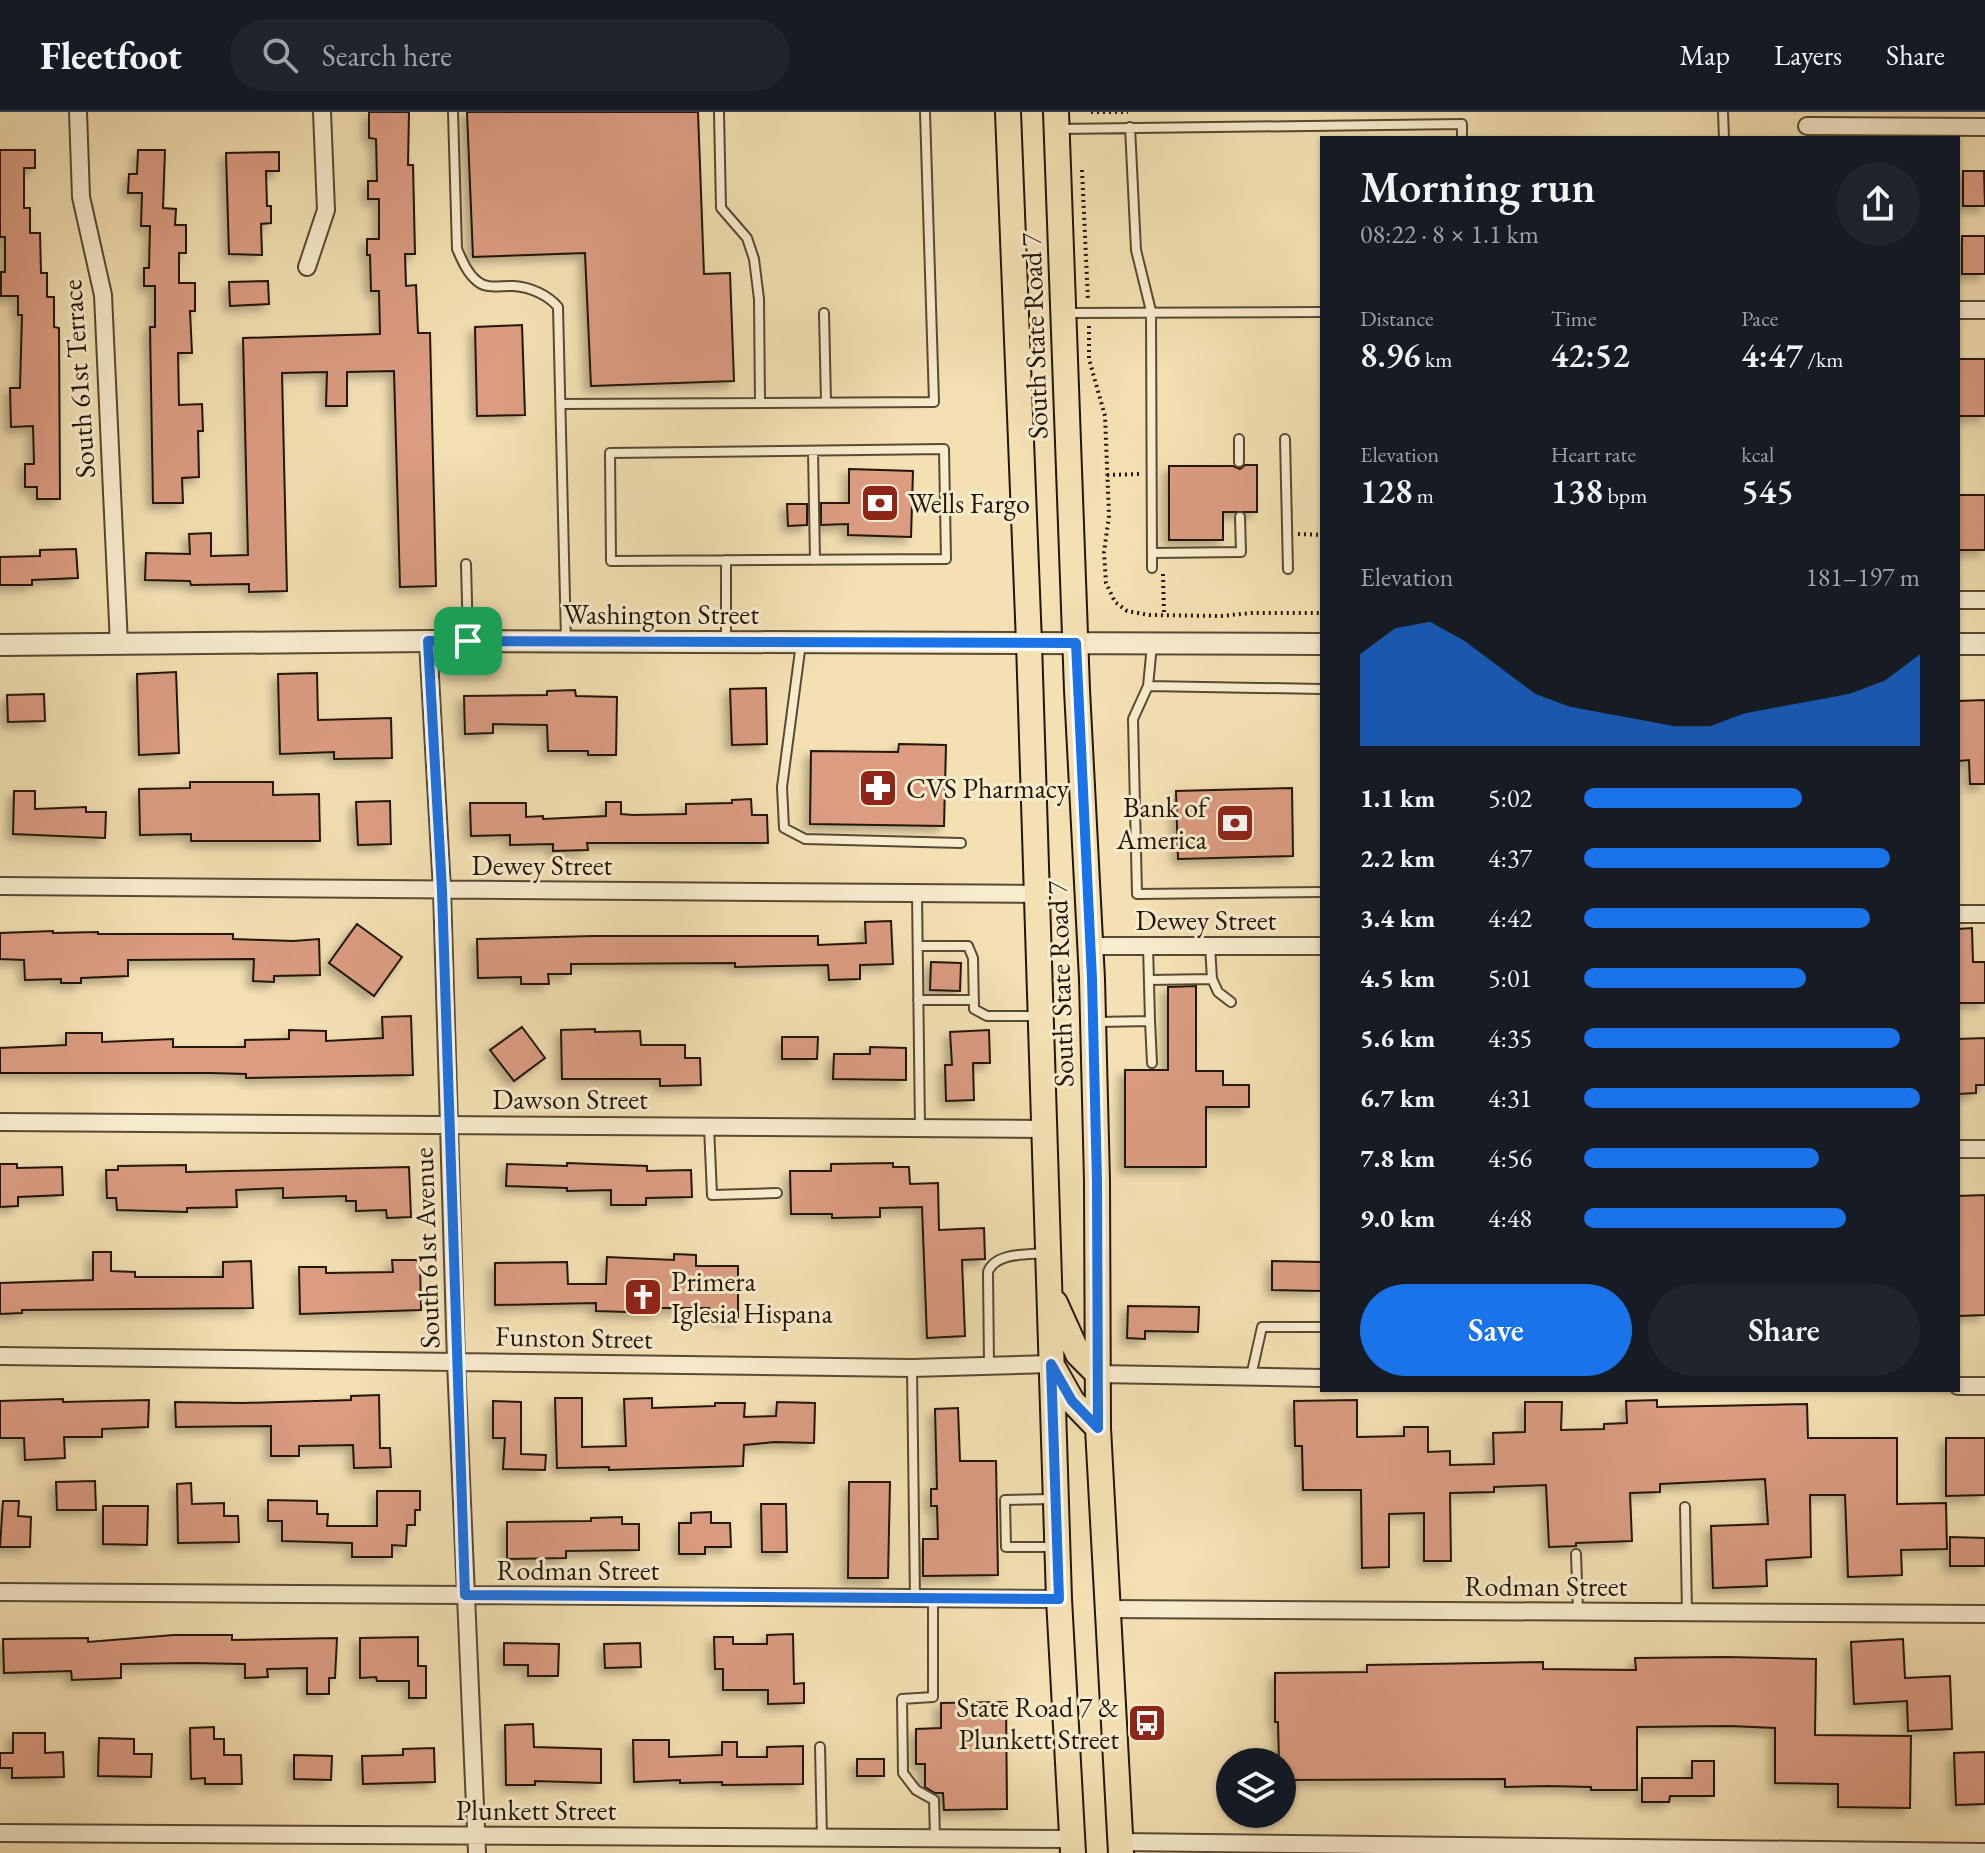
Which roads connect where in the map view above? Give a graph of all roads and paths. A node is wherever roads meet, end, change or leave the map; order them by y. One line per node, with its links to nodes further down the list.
1 (78, 112): 59 (street, South 61st Terrace)
2 (322, 112): 16 (street)
3 (453, 112): 26 (lane)
4 (719, 112): 24 (lane)
5 (925, 112): 25 (lane)
6 (1008, 112): 52 (main road, South State Road 7)
7 (1723, 112): 15 (lane)
8 (1091, 113): 9 (path)
9 (1064, 123): 11 (lane); 20 (path); 23 (main road, South State Road 7)
10 (1807, 126): 13 (street)
11 (1130, 127): 14 (lane); 19 (lane)
12 (1985, 127): 13 (street)
13 (1928, 132)
14 (1462, 136)
15 (1724, 136)
16 (307, 267)
17 (1960, 310): 18 (street)
18 (1985, 310)
19 (1151, 311): 20 (lane); 21 (lane); 31 (lane)
20 (1089, 312): 23 (lane); 32 (path)
21 (1320, 312)
22 (824, 313): 25 (lane)
23 (1062, 313): 53 (main road, South State Road 7)
24 (760, 402): 25 (lane); 26 (lane)
25 (826, 402)
26 (561, 404): 49 (lane)
27 (1239, 439): 30 (lane)
28 (1285, 439): 34 (lane)
29 (813, 451): 38 (lane); 39 (lane); 39 (lane)
30 (1239, 462)
31 (1152, 474): 32 (path); 36 (lane)
32 (1107, 475): 46 (path)
33 (1240, 517): 37 (lane)
34 (1287, 533): 35 (path); 42 (lane)
35 (1320, 535)
36 (1152, 553): 37 (lane); 41 (lane)
37 (1163, 553): 46 (path)
38 (726, 560): 39 (lane); 50 (lane)
39 (815, 560)
40 (466, 564): 48 (lane)
41 (1152, 568)
42 (1288, 569)
43 (1960, 600): 44 (street)
44 (1985, 600)
45 (1320, 613): 46 (path)
46 (1164, 615)
47 (428, 641): 48 (street, Washington Street); 59 (street, Washington Street); 64 (street, South 61st Avenue)
48 (468, 641): 49 (street, Washington Street)
49 (566, 641): 50 (street, Washington Street)
50 (726, 642): 51 (street, Washington Street)
51 (802, 642): 52 (street, Washington Street); 62 (lane)
52 (1029, 643): 53 (street, Washington Street); 67 (main road, South State Road 7)
53 (1076, 643): 54 (street, Washington Street); 72 (main road, South State Road 7)
54 (1152, 644): 55 (street, Washington Street); 60 (lane)
55 (1320, 644)
56 (1960, 644): 57 (street)
57 (1985, 644)
58 (0, 645): 59 (street, Washington Street)
59 (119, 645)
60 (1148, 686): 61 (lane); 65 (lane)
61 (1320, 689)
62 (961, 843)
63 (0, 886): 64 (street, Dewey Street)
64 (442, 890): 66 (street, Dewey Street); 85 (street, South 61st Avenue)
65 (1320, 892)
66 (917, 893): 67 (street, Dewey Street); 71 (lane)
67 (1036, 894): 80 (main road, South State Road 7)
68 (1960, 914): 69 (street)
69 (1985, 914)
70 (1148, 945): 72 (street, Dewey Street); 73 (street, Dewey Street); 76 (lane)
71 (918, 946): 77 (lane); 78 (lane)
72 (1090, 946): 82 (main road, South State Road 7)
73 (1210, 946): 74 (street, Dewey Street); 75 (lane)
74 (1320, 946)
75 (1212, 979): 76 (lane); 79 (lane)
76 (1149, 980): 81 (lane)
77 (918, 1000): 78 (lane); 87 (lane)
78 (974, 1000): 80 (lane)
79 (1231, 1002)
80 (1040, 1016): 88 (main road, South State Road 7)
81 (1150, 1021): 82 (lane); 83 (lane)
82 (1092, 1022): 100 (main road, South State Road 7)
83 (1152, 1063)
84 (0, 1122): 85 (street, Dawson Street)
85 (448, 1124): 86 (street, Dawson Street); 96 (street, South 61st Avenue)
86 (709, 1126): 87 (street, Dawson Street); 91 (lane)
87 (920, 1128): 88 (street, Dawson Street)
88 (1044, 1129): 92 (main road, South State Road 7)
89 (1960, 1149): 90 (street)
90 (1985, 1149)
91 (777, 1193)
92 (1047, 1253): 93 (main road, South State Road 7); 98 (lane)
93 (1049, 1290): 97 (main road, South State Road 7); 100 (main road)
94 (1320, 1327): 101 (lane)
95 (0, 1356): 96 (street, Funston Street)
96 (456, 1362): 99 (street, Funston Street); 111 (street, South 61st Avenue)
97 (1051, 1364): 98 (street, Funston Street); 105 (main road); 106 (main road, South State Road 7)
98 (989, 1365): 99 (street, Funston Street)
99 (912, 1368): 112 (lane)
100 (1098, 1374): 101 (street); 105 (main road, South State Road 7)
101 (1251, 1376): 102 (street)
102 (1320, 1378)
103 (1960, 1386): 104 (street)
104 (1985, 1386)
105 (1098, 1428): 115 (main road, South State Road 7)
106 (1056, 1499): 108 (main road, South State Road 7); 108 (lane)
107 (1685, 1507): 117 (lane)
108 (1058, 1547): 114 (main road, South State Road 7)
109 (1576, 1554): 116 (lane)
110 (0, 1592): 111 (street, Rodman Street)
111 (465, 1595): 112 (street, Rodman Street); 121 (street, South 61st Avenue)
112 (915, 1599): 113 (street, Rodman Street)
113 (933, 1599): 114 (street, Rodman Street); 123 (lane)
114 (1059, 1599): 125 (main road, South State Road 7)
115 (1108, 1609): 116 (street, Rodman Street); 126 (main road, South State Road 7)
116 (1578, 1612): 117 (street, Rodman Street)
117 (1687, 1613): 118 (street, Rodman Street)
118 (1985, 1614)
119 (820, 1747): 122 (lane)
120 (0, 1833): 121 (street, Plunkett Street)
121 (477, 1835): 122 (street, Plunkett Street); 130 (street, South 61st Avenue)
122 (822, 1837): 123 (street, Plunkett Street)
123 (935, 1838): 124 (street, Plunkett Street)
124 (990, 1846): 125 (street, Plunkett Street)
125 (1073, 1846)
126 (1121, 1847): 127 (street)
127 (1597, 1851): 128 (street)
128 (1922, 1852): 129 (street)
129 (1985, 1852)
130 (477, 1853)

